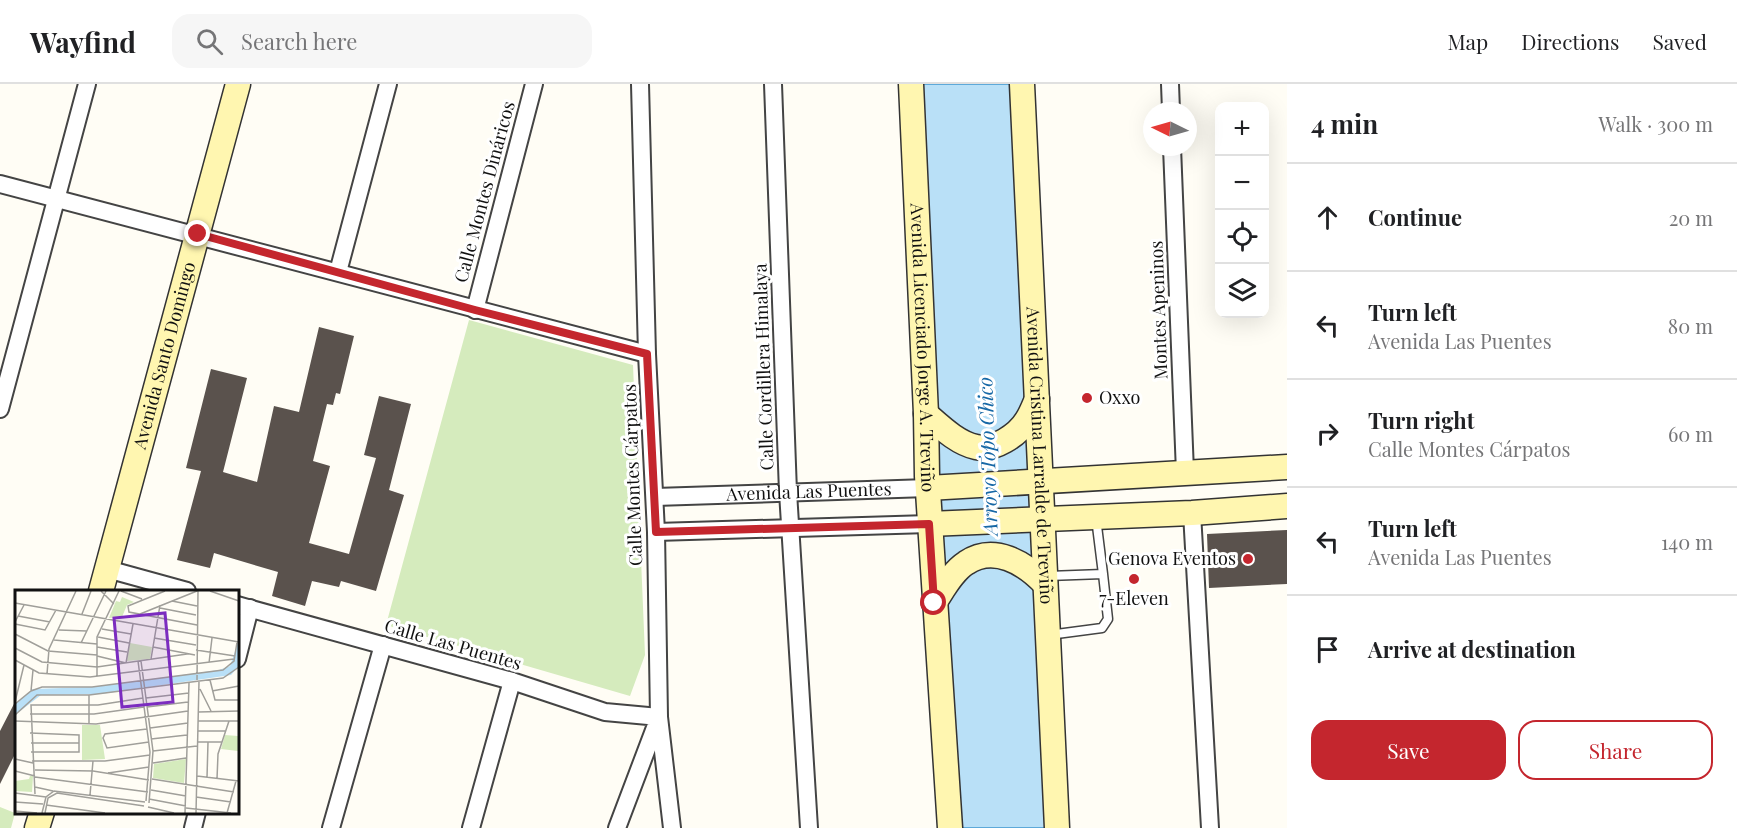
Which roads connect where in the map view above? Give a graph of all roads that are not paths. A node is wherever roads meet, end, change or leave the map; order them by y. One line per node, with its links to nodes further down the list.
1 (87, 84): 13 (street)
2 (238, 84): 14 (main road, Avenida Santo Domingo)
3 (388, 84): 15 (street)
4 (534, 84): 16 (street, Calle Montes Dináricos)
5 (640, 84): 17 (street, Calle Montes Cárpatos)
6 (773, 84): 25 (street, Calle Cordillera Himalaya)
7 (911, 84): 20 (main road, Avenida Licenciado Jorge A. Treviño)
8 (1170, 84): 10 (street)
9 (1025, 91): 18 (main road, Avenida Cristina Larralde de Treviño)
10 (1171, 102)
11 (1172, 156): 22 (street, Montes Apeninos)
12 (0, 184): 13 (street)
13 (56, 199): 14 (street); 19 (street)
14 (198, 234): 15 (street); 36 (main road, Avenida Santo Domingo)
15 (338, 272): 16 (street)
16 (475, 310): 17 (street)
17 (647, 354): 26 (street, Calle Montes Cárpatos)
18 (1038, 398): 20 (main road); 23 (main road, Avenida Cristina Larralde de Treviño)
19 (0, 409)
20 (926, 414): 24 (main road, Avenida Licenciado Jorge A. Treviño)
21 (1287, 467): 22 (main road, Avenida Las Puentes)
22 (1185, 472): 23 (main road, Avenida Las Puentes)
23 (1036, 481): 24 (main road, Avenida Las Puentes); 30 (main road, Avenida Cristina Larralde de Treviño)
24 (928, 488): 25 (street, Avenida Las Puentes); 31 (main road, Avenida Licenciado Jorge A. Treviño)
25 (788, 492): 26 (street, Avenida Las Puentes); 32 (street, Calle Cordillera Himalaya)
26 (655, 497): 33 (street, Calle Montes Cárpatos)
27 (1287, 506): 28 (main road, Avenida Las Puentes)
28 (1192, 513): 29 (main road, Avenida Las Puentes); 56 (street)
29 (1096, 517): 30 (main road, Avenida Las Puentes); 34 (lane)
30 (1037, 520): 31 (main road, Avenida Las Puentes); 35 (main road, Avenida Cristina Larralde de Treviño)
31 (929, 524): 32 (street, Avenida Las Puentes); 38 (main road, Avenida Licenciado Jorge A. Treviño)
32 (791, 527): 33 (street, Avenida Las Puentes); 53 (street, Calle Cordillera Himalaya)
33 (656, 532): 44 (street, Calle Montes Cárpatos)
34 (1103, 574): 35 (lane); 40 (lane)
35 (1040, 577): 38 (main road); 40 (main road, Avenida Cristina Larralde de Treviño)
36 (104, 580): 37 (street)
37 (179, 590)
38 (934, 603): 54 (main road, Avenida Licenciado Jorge A. Treviño)
39 (244, 607): 41 (street, Calle Las Puentes); 42 (street)
40 (1048, 635): 55 (main road, Avenida Cristina Larralde de Treviño)
41 (383, 645): 43 (street, Calle Las Puentes); 49 (street)
42 (238, 652)
43 (512, 681): 44 (street, Calle Las Puentes); 50 (street)
44 (659, 717): 51 (street); 52 (street, Calle Montes Cárpatos)
45 (42, 813): 47 (main road)
46 (197, 813): 48 (street)
47 (37, 828)
48 (193, 828)
49 (331, 828)
50 (471, 828)
51 (617, 828)
52 (672, 828)
53 (809, 828)
54 (950, 828)
55 (1057, 828)
56 (1210, 828)

